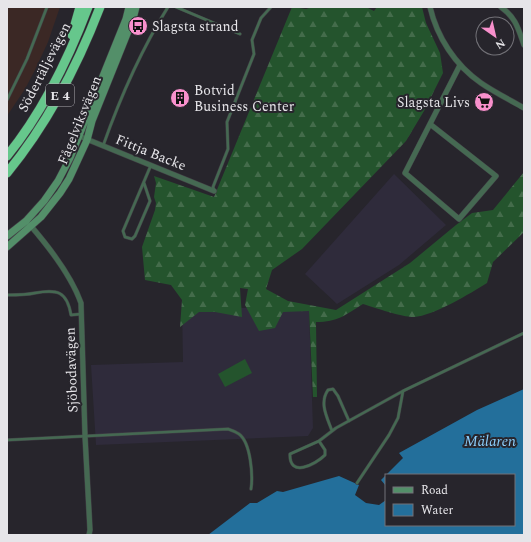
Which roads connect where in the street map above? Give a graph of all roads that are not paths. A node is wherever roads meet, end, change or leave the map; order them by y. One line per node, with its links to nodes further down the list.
1 (47, 7): 16 (lane)
2 (80, 7): 15 (highway)
3 (88, 7): 15 (highway, Södertäljevägen / E 4)
4 (100, 7): 24 (highway, Södertäljevägen / E 4)
5 (129, 7): 19 (main road, Fågelviksvägen)
6 (136, 7): 20 (main road, Fågelviksvägen)
7 (168, 7): 21 (lane)
8 (176, 7): 12 (lane)
9 (271, 7): 26 (lane)
10 (430, 7): 14 (street)
11 (501, 7): 13 (street)
12 (240, 34)
13 (524, 45)
14 (460, 65): 17 (street); 18 (street)
15 (61, 71): 22 (highway, Södertäljevägen / E 4)
16 (7, 100)
17 (524, 108)
18 (430, 124): 18 (street)
19 (79, 136): 20 (street, Fittja Backe); 27 (main road, Fågelviksvägen)
20 (87, 140): 21 (street, Fittja Backe); 28 (main road, Fågelviksvägen)
21 (103, 146): 23 (street, Fittja Backe)
22 (7, 156)
23 (151, 165): 25 (lane); 26 (street, Fittja Backe)
24 (7, 173)
25 (144, 182): 25 (lane)
26 (214, 191)
27 (26, 221): 28 (street, Sjöbodavägen); 29 (main road, Fågelviksvägen)
28 (32, 227): 30 (main road, Fågelviksvägen); 32 (street, Sjöbodavägen)
29 (7, 236)
30 (7, 247)
31 (7, 295): 32 (lane)
32 (81, 314): 37 (street, Sjöbodavägen)
33 (524, 333): 34 (lane)
34 (403, 390): 35 (lane); 40 (lane)
35 (349, 421): 36 (lane); 36 (lane)
36 (332, 431): 39 (lane)
37 (85, 436): 38 (lane); 41 (lane); 42 (street, Sjöbodavägen)
38 (7, 440)
39 (319, 441): 39 (lane)
40 (357, 483)
41 (251, 489)
42 (89, 535)

